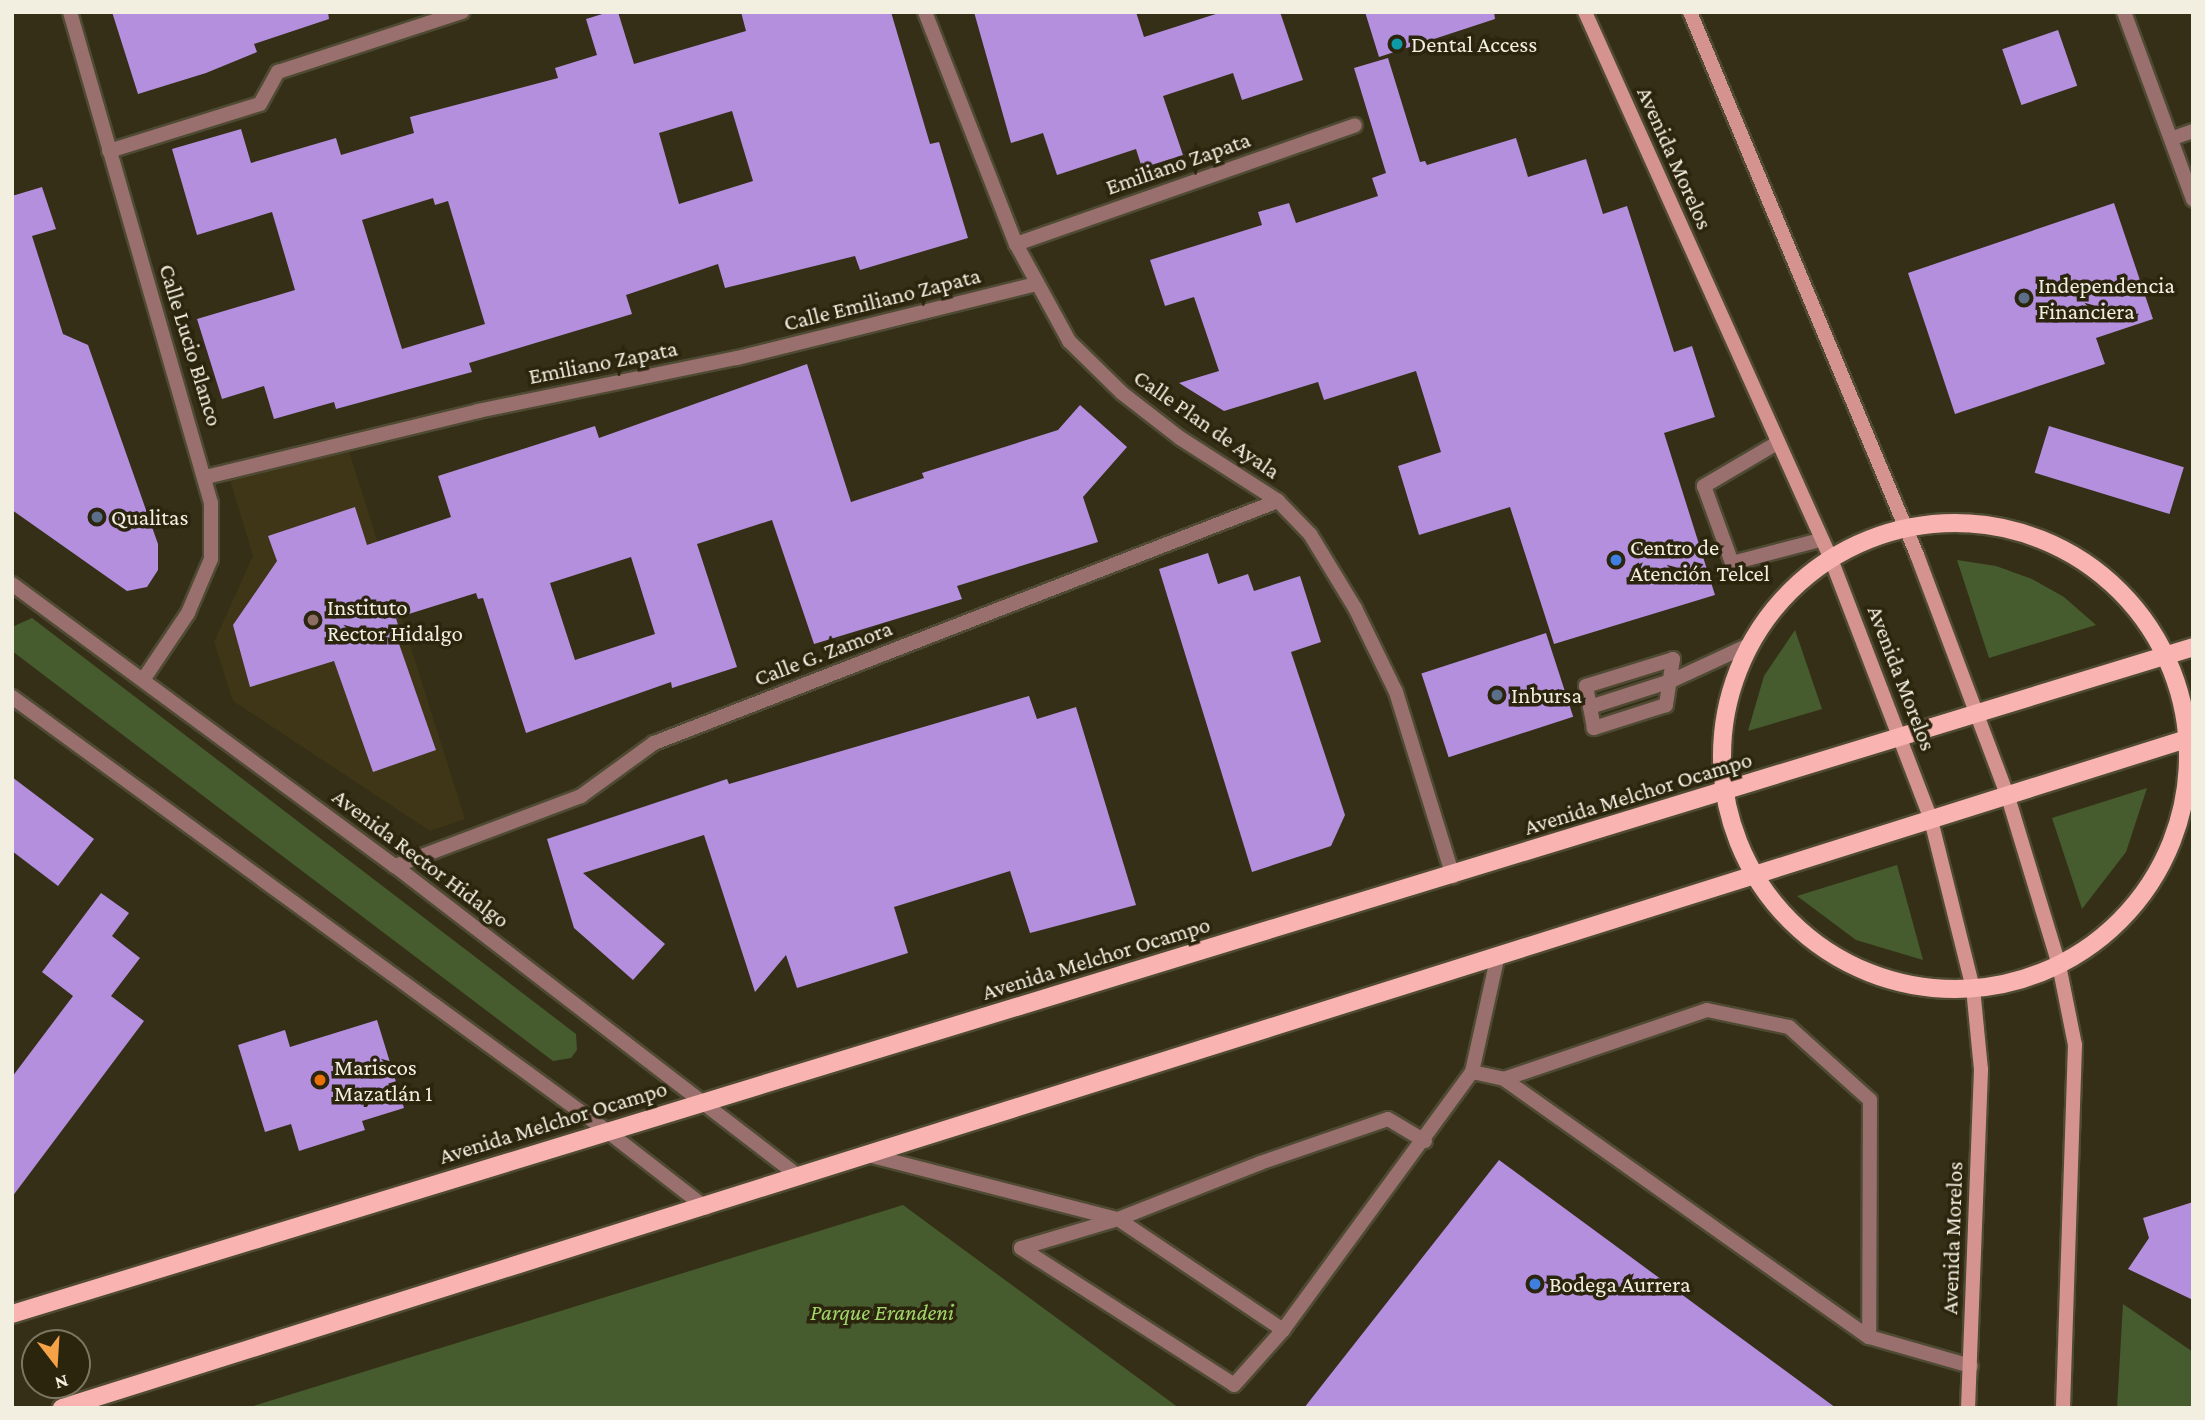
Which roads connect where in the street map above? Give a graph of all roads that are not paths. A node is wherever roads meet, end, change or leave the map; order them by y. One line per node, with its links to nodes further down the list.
1 (70, 12): 10 (street, Calle Lucio Blanco)
2 (462, 12): 10 (street)
3 (925, 12): 12 (street, Calle Plan de Ayala)
4 (1585, 12): 15 (main road, Avenida Morelos)
5 (1690, 12): 18 (main road)
6 (2124, 12): 9 (street)
7 (1355, 125): 12 (street, Emiliano Zapata)
8 (2193, 131): 9 (street)
9 (2173, 138): 11 (street)
10 (109, 151): 16 (street, Calle Lucio Blanco)
11 (2193, 200)
12 (1016, 244): 13 (street, Calle Plan de Ayala)
13 (1037, 284): 14 (street, Calle Emiliano Zapata); 17 (street, Calle Plan de Ayala)
14 (737, 358): 16 (street, Emiliano Zapata)
15 (1777, 443): 19 (main road, Avenida Morelos); 19 (street)
16 (206, 477): 25 (street, Calle Lucio Blanco)
17 (1278, 501): 35 (street, Calle G. Zamora); 36 (street, Calle Plan de Ayala)
18 (1905, 528): 20 (main road); 24 (main road); 29 (main road)
19 (1820, 540): 20 (main road, Avenida Morelos)
20 (1830, 559): 22 (main road); 30 (main road, Avenida Morelos)
21 (15, 591): 25 (street, Avenida Rector Hidalgo)
22 (1749, 645): 26 (street); 32 (main road)
23 (2193, 648): 24 (main road, Avenida Melchor Ocampo)
24 (2167, 656): 29 (main road, Avenida Melchor Ocampo); 31 (main road)
25 (143, 680): 35 (street, Avenida Rector Hidalgo)
26 (1671, 681): 28 (street); 28 (street); 28 (street)
27 (12, 697): 44 (street)
28 (1590, 707)
29 (1978, 713): 30 (main road, Avenida Melchor Ocampo); 33 (main road)
30 (1902, 738): 32 (main road, Avenida Melchor Ocampo); 34 (main road, Avenida Morelos)
31 (2191, 738): 33 (main road); 39 (main road)
32 (1724, 792): 36 (main road, Avenida Melchor Ocampo); 37 (main road)
33 (2008, 797): 34 (main road); 39 (main road)
34 (1931, 820): 37 (main road); 40 (main road, Avenida Morelos)
35 (395, 866): 43 (street, Avenida Rector Hidalgo)
36 (1453, 876): 43 (main road, Avenida Melchor Ocampo)
37 (1755, 877): 38 (main road); 40 (main road)
38 (1498, 955): 41 (street); 46 (main road)
39 (2059, 965): 40 (main road); 56 (main road)
40 (1973, 988): 53 (main road, Avenida Morelos)
41 (1472, 1072): 42 (street); 45 (street)
42 (1504, 1079): 52 (street); 52 (street)
43 (705, 1102): 44 (main road, Avenida Melchor Ocampo); 47 (street, Avenida Rector Hidalgo)
44 (607, 1130): 48 (street); 50 (main road, Avenida Melchor Ocampo)
45 (1425, 1141): 49 (street); 51 (street)
46 (872, 1156): 47 (main road); 49 (street)
47 (797, 1175): 48 (main road)
48 (706, 1208): 54 (main road)
49 (1118, 1219): 51 (street); 51 (street)
50 (12, 1314)
51 (1283, 1330)
52 (1869, 1337): 53 (street)
53 (1970, 1366): 55 (main road, Avenida Morelos)
54 (62, 1408)
55 (1968, 1408)
56 (2063, 1408)

